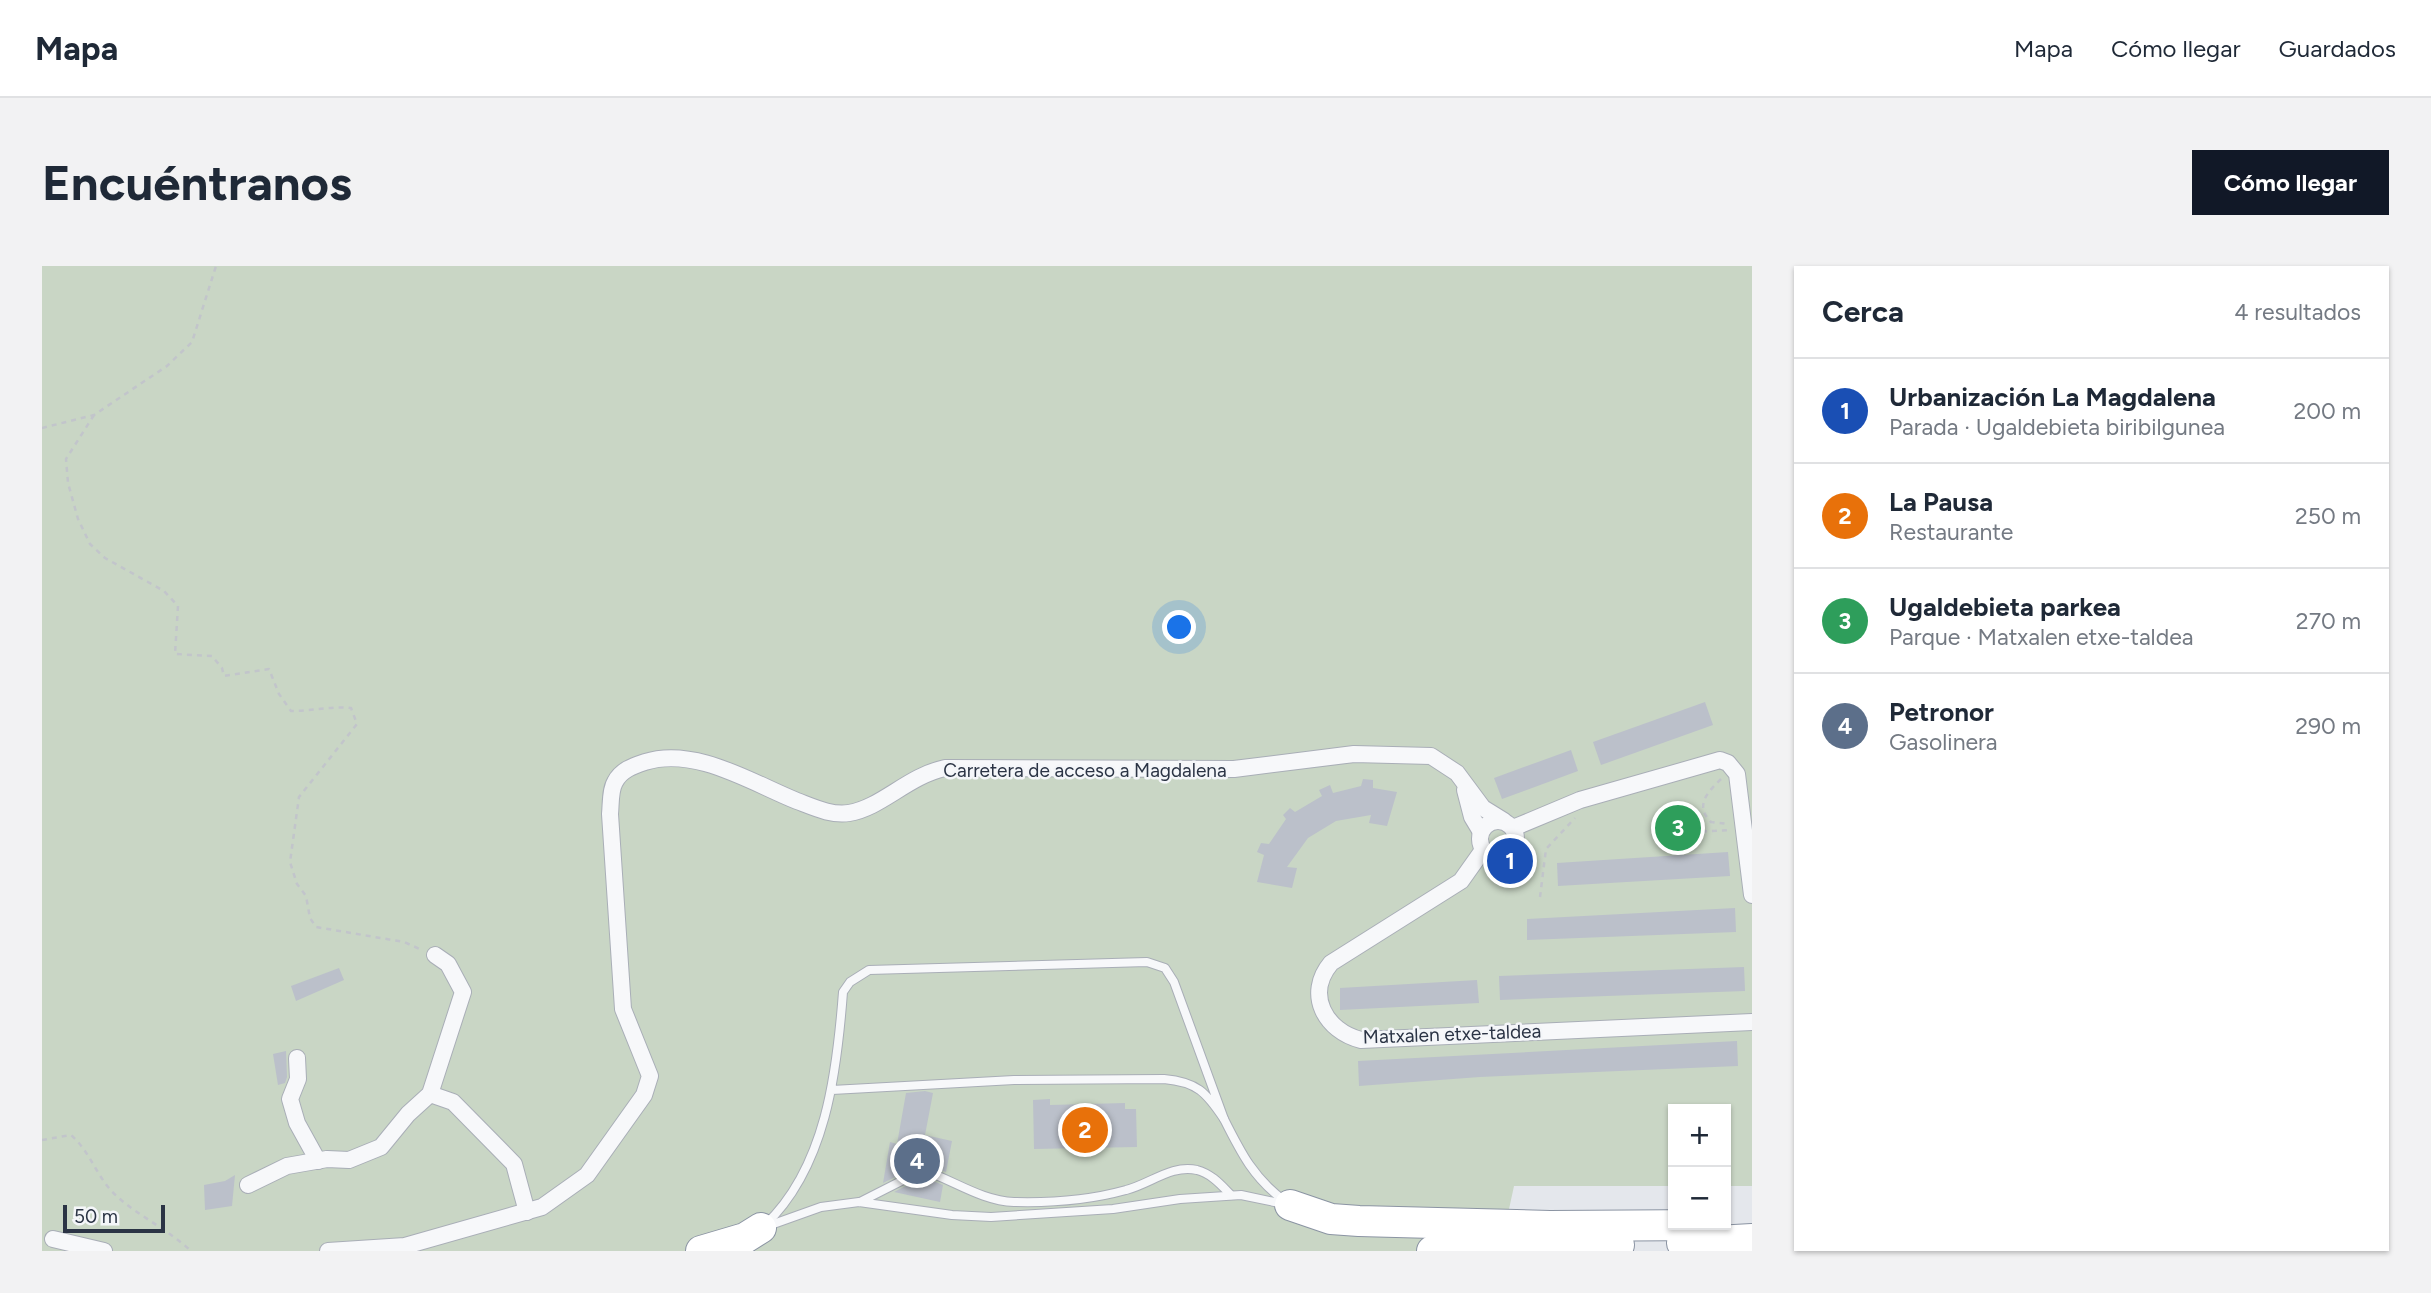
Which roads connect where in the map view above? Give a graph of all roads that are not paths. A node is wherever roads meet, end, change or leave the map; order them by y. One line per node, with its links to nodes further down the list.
1 (1465, 788): 2 (street, Carretera de acceso a Magdalena); 3 (street, Carretera de acceso a Magdalena); 17 (street, Carretera de acceso a Magdalena)
2 (1508, 825): 3 (street); 4 (street); 5 (street)
3 (1481, 832): 4 (street)
4 (1483, 850): 7 (street, Matxalen etxe-taldea)
5 (1752, 895)
6 (435, 955): 10 (street)
7 (1752, 1022)
8 (297, 1058): 12 (street)
9 (832, 1090): 11 (lane); 11 (lane); 21 (lane)
10 (430, 1094): 12 (street); 17 (street)
11 (1224, 1119): 16 (lane)
12 (318, 1161): 13 (street)
13 (248, 1185)
14 (1231, 1195): 15 (lane); 15 (lane); 16 (lane)
15 (859, 1202): 21 (lane)
16 (1290, 1205): 20 (highway)
17 (527, 1212): 26 (street, Carretera de acceso a Magdalena)
18 (1752, 1223): 19 (highway)
19 (1731, 1224)
20 (1668, 1225)
21 (761, 1228): 27 (highway)
22 (48, 1237): 24 (street); 25 (street)
23 (1752, 1240): 28 (highway)
24 (68, 1251)
25 (104, 1251)
26 (328, 1251)
27 (702, 1251)
28 (1432, 1251)

